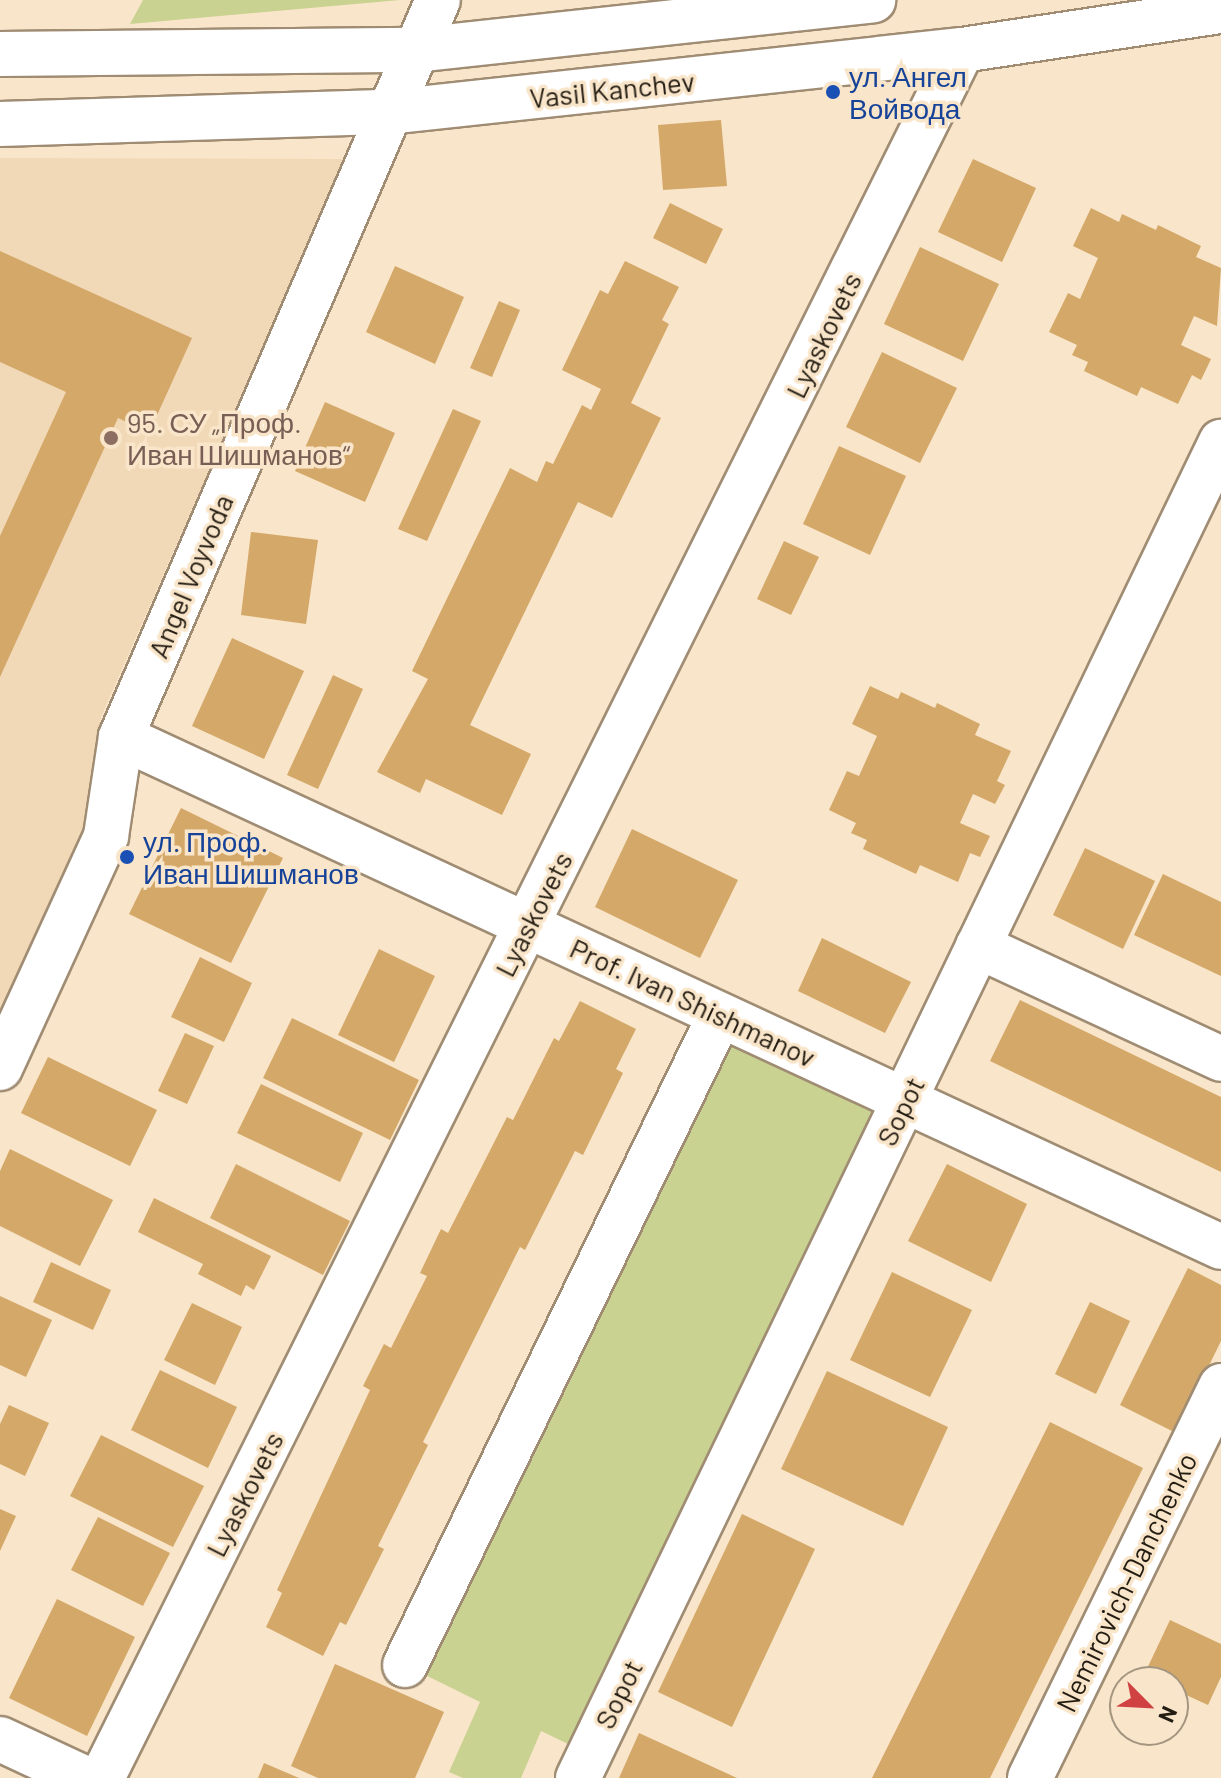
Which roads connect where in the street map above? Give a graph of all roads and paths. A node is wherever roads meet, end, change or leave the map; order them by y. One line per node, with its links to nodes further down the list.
1 (438, 0): 4 (street, Angel Voyvoda)
2 (873, 0): 4 (street)
3 (1221, 11): 5 (street, Vasil Kanchev)
4 (416, 50): 6 (street); 7 (street, Angel Voyvoda)
5 (962, 50): 7 (street, Vasil Kanchev); 11 (street, Lyaskovets)
6 (0, 54)
7 (389, 112): 8 (street, Vasil Kanchev); 10 (street, Angel Voyvoda)
8 (0, 124)
9 (1221, 442): 12 (street, Sopot)
10 (121, 737): 11 (street, Prof. Ivan Shishmanov); 15 (street, Angel Voyvoda)
11 (528, 926): 13 (street, Prof. Ivan Shishmanov); 22 (street, Lyaskovets)
12 (978, 946): 14 (street); 16 (street, Sopot)
13 (720, 1015): 16 (street, Prof. Ivan Shishmanov); 19 (street)
14 (1221, 1059)
15 (0, 1068)
16 (905, 1101): 17 (street, Prof. Ivan Shishmanov); 23 (street, Sopot)
17 (1221, 1247)
18 (1221, 1386): 24 (street, Nemirovich-Danchenko)
19 (405, 1665)
20 (0, 1739): 21 (street)
21 (84, 1778)
22 (102, 1778)
23 (578, 1778)
24 (1030, 1778)

